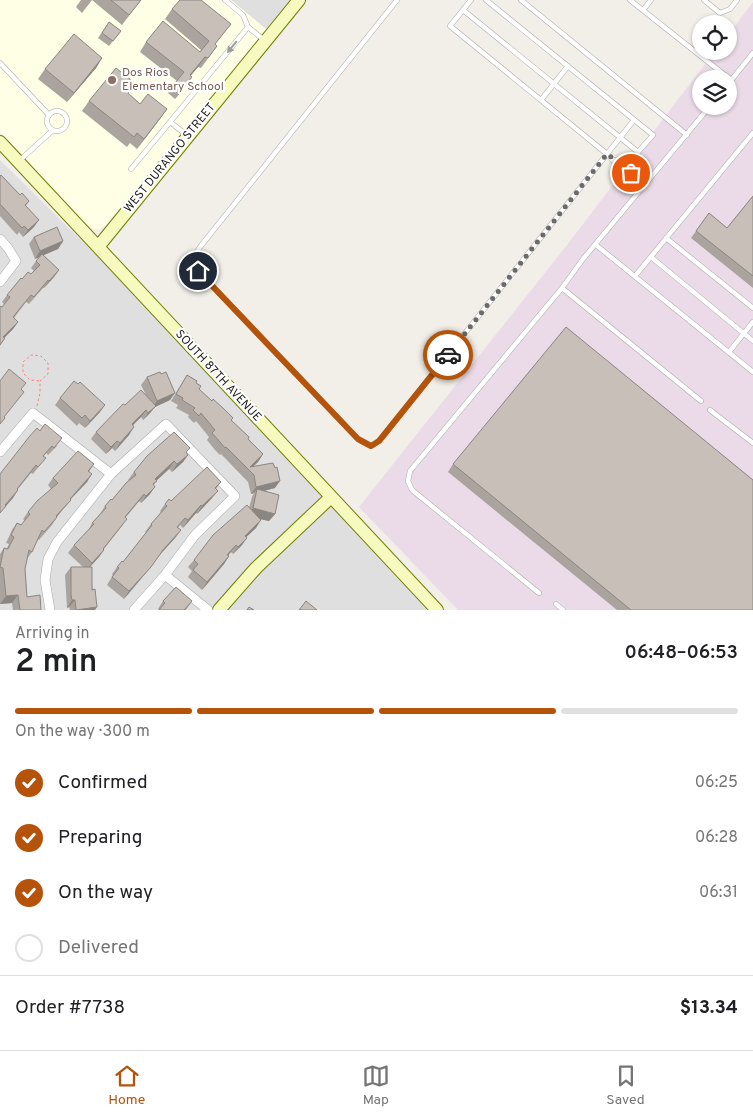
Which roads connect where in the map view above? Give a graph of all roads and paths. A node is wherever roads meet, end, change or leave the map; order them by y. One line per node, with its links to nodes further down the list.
1 (224, 0): 13 (lane)
2 (299, 0): 14 (street, WEST DURANGO STREET)
3 (397, 0): 32 (lane)
4 (471, 0): 11 (lane)
5 (486, 0): 17 (lane)
6 (520, 0): 28 (lane)
7 (630, 0): 12 (lane)
8 (650, 0): 12 (lane)
9 (704, 0): 10 (lane)
10 (737, 0)
11 (463, 10): 20 (lane); 21 (lane)
12 (643, 10): 18 (lane)
13 (248, 27): 14 (lane); 25 (lane, one-way to 25)
14 (266, 41): 29 (street, WEST DURANGO STREET)
15 (753, 53): 19 (lane)
16 (0, 63): 22 (lane)
17 (568, 66): 20 (lane); 24 (lane)
18 (717, 70)
19 (737, 72)
20 (554, 84): 21 (lane); 30 (lane)
21 (541, 100): 32 (lane)
22 (50, 115): 26 (lane); 26 (lane)
23 (702, 115): 28 (lane)
24 (634, 120): 30 (lane); 30 (lane)
25 (170, 122): 29 (lane); 34 (lane)
26 (53, 130): 33 (lane)
27 (753, 133): 36 (lane)
28 (686, 134): 35 (lane)
29 (188, 136): 39 (street, WEST DURANGO STREET)
30 (620, 138): 32 (lane)
31 (0, 142): 33 (street, SOUTH 87TH AVENUE)
32 (607, 154): 35 (lane)
33 (18, 161): 39 (street, SOUTH 87TH AVENUE)
34 (131, 169)
35 (645, 185): 38 (lane)
36 (666, 238): 40 (lane); 44 (lane)
37 (0, 239): 42 (street)
38 (596, 244): 41 (lane); 43 (lane)
39 (98, 247): 57 (street, SOUTH 87TH AVENUE)
40 (651, 257): 41 (lane); 46 (lane)
41 (635, 276): 48 (lane)
42 (0, 282)
43 (562, 288): 51 (lane); 59 (lane)
44 (753, 308)
45 (753, 322): 46 (lane)
46 (744, 333): 47 (lane); 48 (lane)
47 (753, 341)
48 (729, 352): 49 (lane)
49 (753, 372)
50 (40, 381): 50 (path); 53 (path)
51 (701, 401)
52 (710, 410): 54 (lane)
53 (33, 413): 55 (street); 56 (street)
54 (753, 443)
55 (0, 452)
56 (111, 474): 58 (street); 61 (street)
57 (332, 497): 64 (street); 65 (street, SOUTH 87TH AVENUE)
58 (165, 574): 62 (street); 63 (street)
59 (539, 593)
60 (556, 604): 66 (lane)
61 (50, 610)
62 (134, 610)
63 (208, 610)
64 (219, 610)
65 (436, 610)
66 (563, 610)

